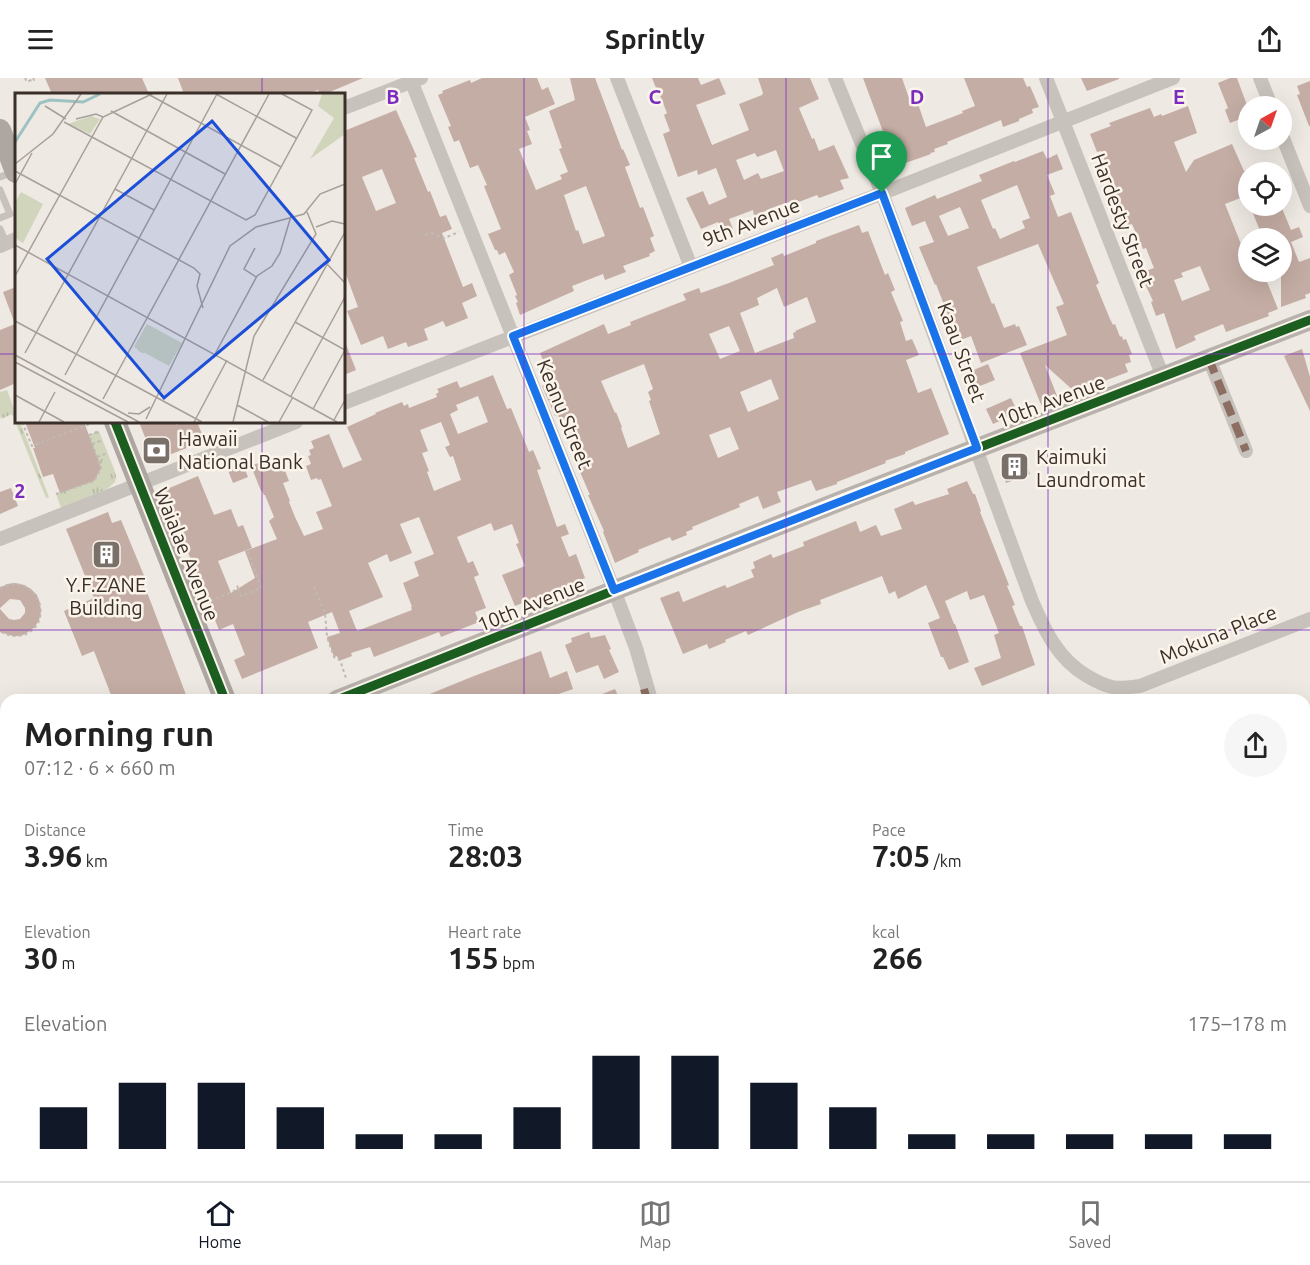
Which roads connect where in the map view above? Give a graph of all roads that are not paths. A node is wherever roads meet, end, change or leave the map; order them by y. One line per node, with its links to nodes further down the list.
1 (617, 78): 22 (street)
2 (835, 78): 16 (street, Kaau Street)
3 (1046, 78): 9 (street, Hardesty Street)
4 (1173, 78): 9 (street, 9th Avenue)
5 (1260, 78): 7 (street)
6 (414, 79): 8 (street); 24 (street, Keanu Street)
7 (1267, 96)
8 (345, 108)
9 (1063, 121): 16 (street, 9th Avenue); 26 (street, Hardesty Street)
10 (0, 130): 12 (main road)
11 (1288, 150): 17 (street)
12 (15, 169)
13 (15, 172): 14 (lane)
14 (0, 177)
15 (0, 190): 18 (lane)
16 (882, 193): 22 (street, 9th Avenue); 30 (street, Kaau Street)
17 (1310, 206)
18 (13, 212): 19 (lane)
19 (0, 218)
20 (0, 229): 21 (lane)
21 (7, 243)
22 (691, 267): 24 (street, 9th Avenue)
23 (1310, 320): 25 (street, 10th Avenue)
24 (513, 336): 27 (street, 9th Avenue); 34 (street, Keanu Street)
25 (1209, 359): 26 (street, 10th Avenue); 31 (street)
26 (1163, 377): 30 (street, 10th Avenue)
27 (345, 403)
28 (293, 423): 32 (street)
29 (106, 431): 32 (main road, Waialae Avenue)
30 (977, 448): 34 (street, 10th Avenue); 36 (street, Kaau Street)
31 (1246, 451)
32 (139, 483): 33 (street); 37 (main road, Waialae Avenue)
33 (0, 539)
34 (614, 590): 38 (street, 10th Avenue); 39 (street, Keanu Street)
35 (1310, 619): 36 (street, Mokuna Place)
36 (1140, 686)
37 (223, 694)
38 (352, 694)
39 (649, 694)

